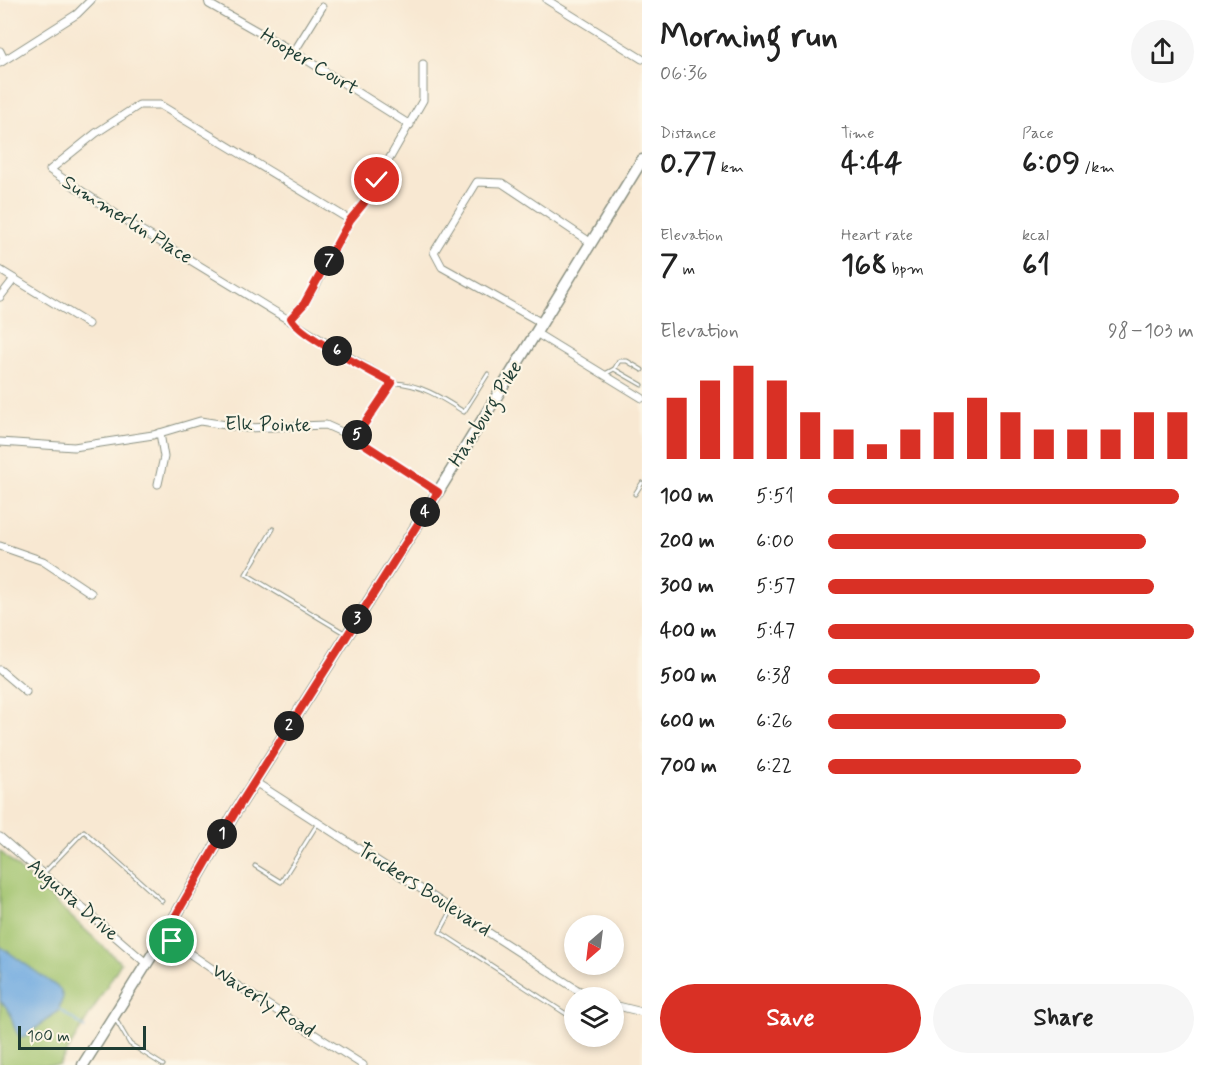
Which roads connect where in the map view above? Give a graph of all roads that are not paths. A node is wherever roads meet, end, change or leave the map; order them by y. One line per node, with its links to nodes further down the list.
1 (91, 0): 8 (street)
2 (208, 0): 6 (street, Hooper Court)
3 (547, 0): 7 (street)
4 (322, 7): 6 (street)
5 (0, 51): 8 (street)
6 (294, 52): 10 (street, Hooper Court)
7 (642, 59)
8 (2, 61)
9 (423, 64): 10 (street)
10 (410, 125): 12 (street)
11 (642, 160): 13 (main road, Hamburg Pike)
12 (350, 220): 17 (street); 17 (street, Summerlin Place)
13 (590, 242): 18 (main road, Hamburg Pike); 18 (street)
14 (0, 270): 15 (street)
15 (14, 279): 16 (street); 19 (street)
16 (0, 297)
17 (292, 321): 25 (street)
18 (542, 323): 20 (main road, Hamburg Pike)
19 (87, 324)
20 (536, 333): 24 (street); 33 (main road, Hamburg Pike)
21 (614, 369): 22 (lane); 24 (lane); 26 (lane)
22 (642, 370)
23 (488, 374): 25 (lane)
24 (604, 375): 27 (street)
25 (392, 383): 29 (street)
26 (642, 385)
27 (641, 396)
28 (160, 433): 29 (street, Elk Pointe); 30 (street, Elk Pointe); 32 (street)
29 (355, 438): 33 (street, Elk Pointe)
30 (0, 442)
31 (642, 483): 34 (lane)
32 (158, 484)
33 (438, 492): 38 (main road, Hamburg Pike)
34 (635, 494)
35 (273, 529): 38 (lane)
36 (0, 546): 37 (street)
37 (91, 593)
38 (348, 635): 41 (main road, Hamburg Pike)
39 (0, 670): 40 (street)
40 (26, 692)
41 (255, 782): 42 (street, Truckers Boulevard); 48 (main road, Hamburg Pike)
42 (319, 822): 44 (lane); 47 (street, Truckers Boulevard)
43 (0, 837): 45 (street, Augusta Drive)
44 (255, 866)
45 (42, 874): 46 (lane); 49 (street, Augusta Drive)
46 (162, 901)
47 (453, 908): 50 (street, Truckers Boulevard); 52 (lane)
48 (164, 936): 49 (main road, Hamburg Pike); 57 (street, Waverly Road)
49 (146, 963): 54 (main road, Hamburg Pike)
50 (573, 987)
51 (624, 1008): 53 (street)
52 (564, 1012)
53 (642, 1012)
54 (114, 1016): 55 (main road, Hamburg Pike); 56 (lane)
55 (83, 1065)
56 (163, 1065)
57 (363, 1065)

